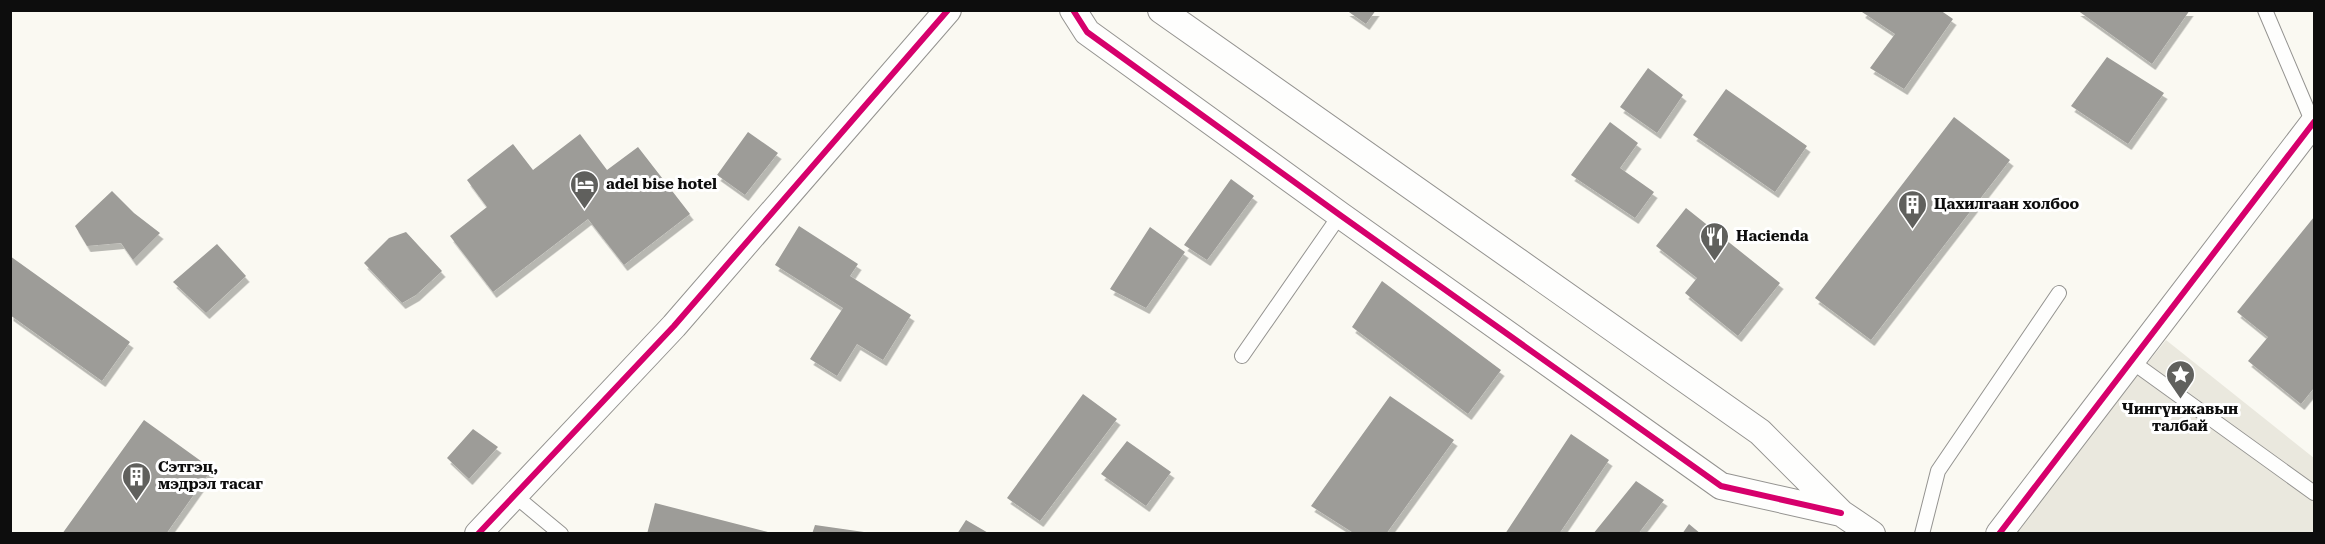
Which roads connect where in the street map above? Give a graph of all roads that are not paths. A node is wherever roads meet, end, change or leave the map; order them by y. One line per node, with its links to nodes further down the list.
1 (948, 10): 11 (street)
2 (1073, 10): 6 (street)
3 (1161, 10): 12 (street)
4 (2265, 10): 5 (lane)
5 (2314, 123): 9 (street)
6 (1340, 215): 8 (lane); 12 (street)
7 (2059, 293): 16 (lane)
8 (1242, 356)
9 (2132, 361): 10 (lane); 17 (street)
10 (2314, 493)
11 (514, 495): 13 (street); 14 (lane)
12 (1841, 513): 15 (street)
13 (478, 534)
14 (561, 534)
15 (1872, 534)
16 (1922, 534)
17 (1999, 534)

